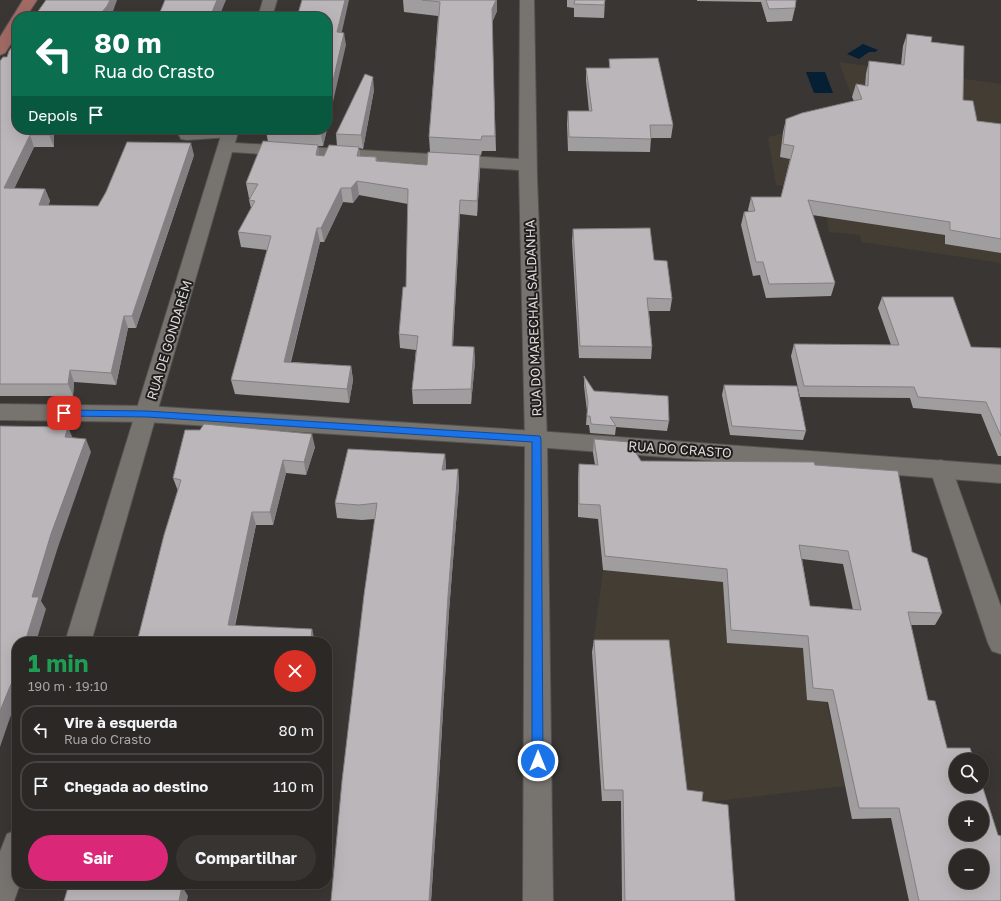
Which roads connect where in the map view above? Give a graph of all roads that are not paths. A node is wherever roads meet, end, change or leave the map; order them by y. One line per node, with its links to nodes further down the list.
1 (30, 0): 4 (main road)
2 (270, 0): 5 (street)
3 (527, 0): 10 (street, RUA DO MARECHAL SALDANHA)
4 (22, 12)
5 (266, 12)
6 (12, 30): 7 (main road)
7 (0, 50)
8 (187, 134): 9 (street)
9 (229, 136): 10 (street); 12 (street, RUA DE GONDARÉM)
10 (528, 165): 13 (street, RUA DO MARECHAL SALDANHA)
11 (0, 412): 12 (street, RUA DO CRASTO)
12 (147, 414): 13 (street, RUA DO CRASTO); 16 (street, RUA DE GONDARÉM)
13 (536, 439): 14 (street, RUA DO CRASTO); 20 (street, RUA DO MARECHAL SALDANHA)
14 (941, 468): 15 (street, RUA DO CRASTO); 17 (street)
15 (1001, 474)
16 (80, 637)
17 (1001, 643)
18 (12, 860): 19 (street)
19 (0, 900)
20 (538, 901)

